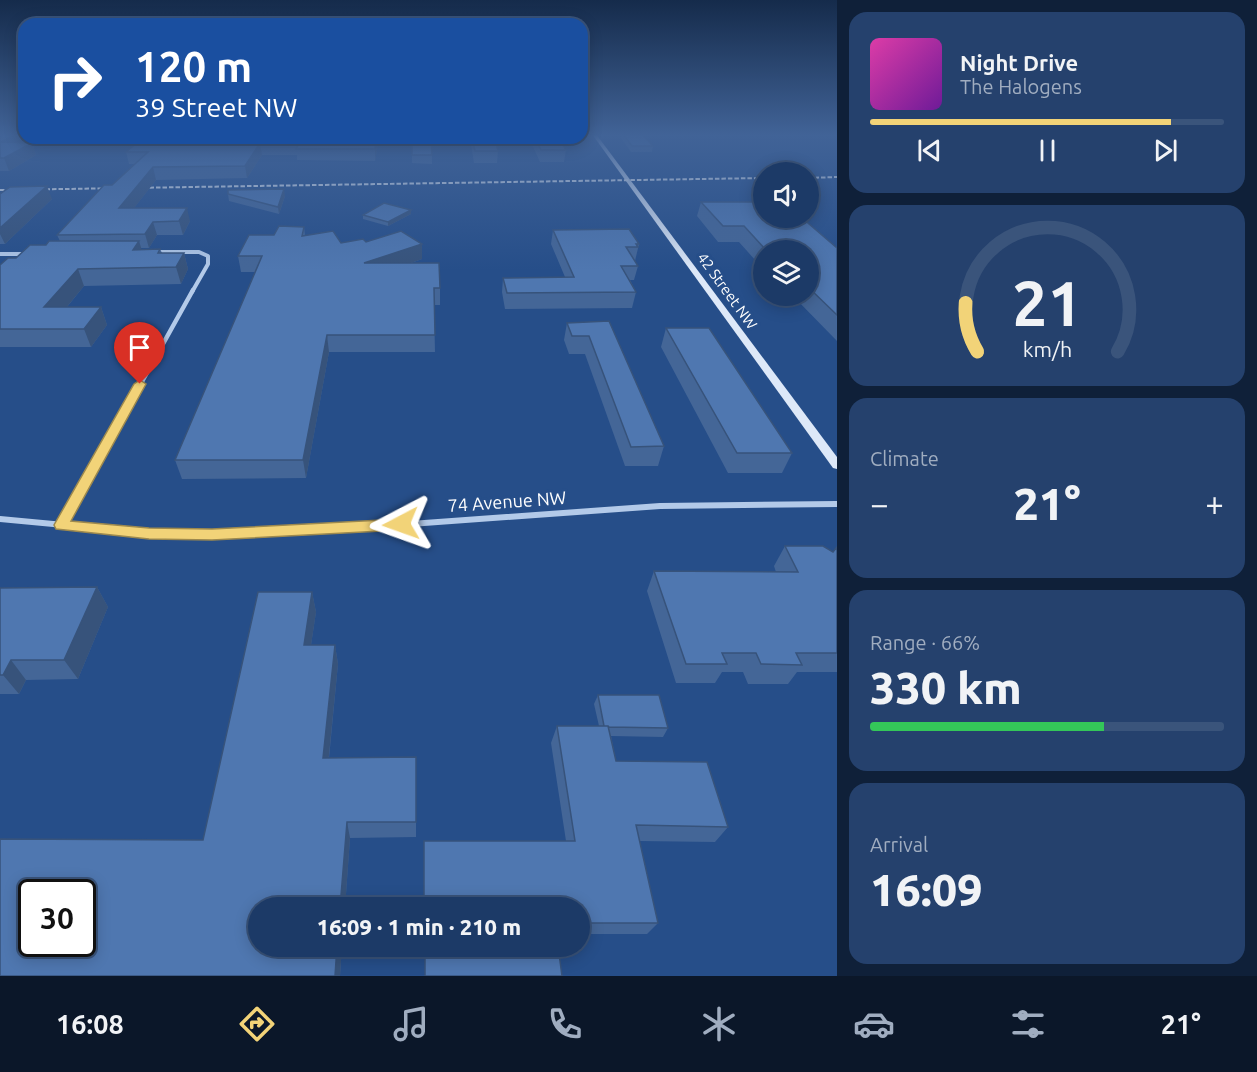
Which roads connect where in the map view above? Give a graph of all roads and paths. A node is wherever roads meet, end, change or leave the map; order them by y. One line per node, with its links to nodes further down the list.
1 (627, 180): 5 (street, 42 Street NW)
2 (151, 252): 8 (street)
3 (0, 254): 4 (street)
4 (36, 254)
5 (837, 465)
6 (837, 504): 8 (street, 74 Avenue NW)
7 (0, 519): 8 (street, 74 Avenue NW)
8 (61, 525)

